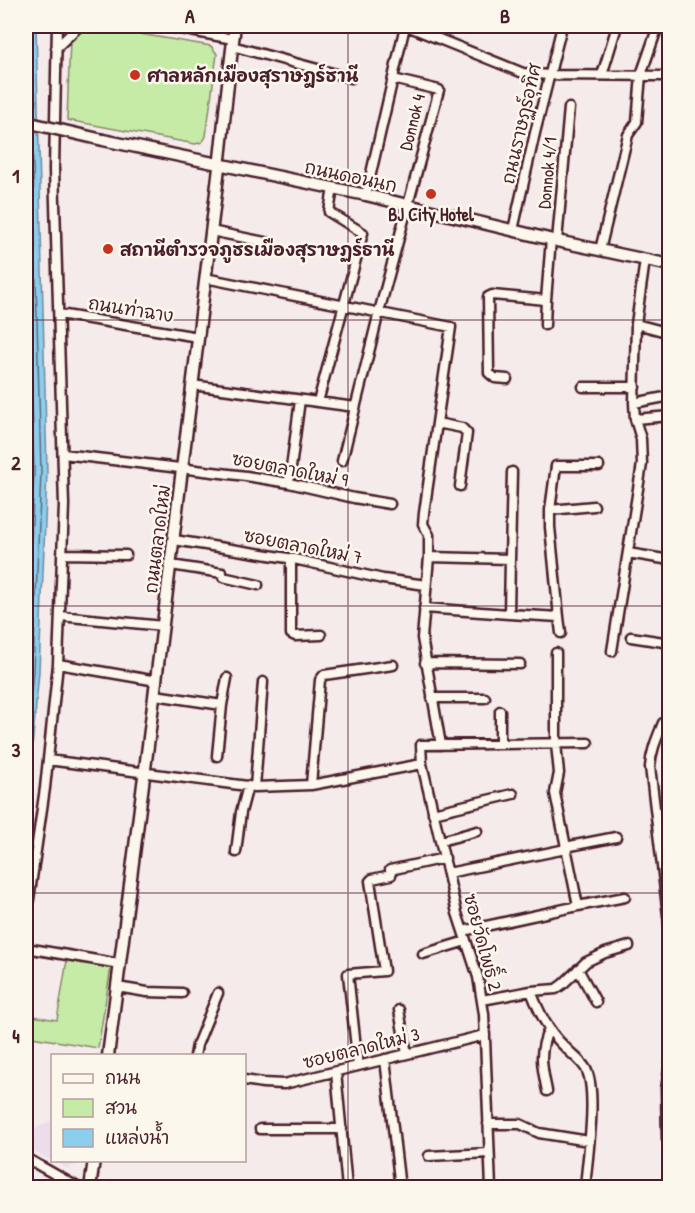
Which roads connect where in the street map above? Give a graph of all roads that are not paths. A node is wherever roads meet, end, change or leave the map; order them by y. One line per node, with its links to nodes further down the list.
1 (57, 26): 12 (street)
2 (79, 26): 12 (street)
3 (128, 26): 4 (street)
4 (138, 26)
5 (165, 26): 11 (street)
6 (235, 26): 11 (main road, ถนนตลาดใหม่)
7 (406, 26): 13 (street); 18 (street, Donnok 4)
8 (562, 26): 13 (street, ถนนราษฏร์อุทิศ)
9 (616, 26): 14 (street)
10 (658, 26): 15 (street)
11 (233, 43): 17 (street); 21 (main road, ถนนตลาดใหม่)
12 (56, 48): 36 (street)
13 (549, 75): 14 (street); 25 (street, ถนนราษฏร์อุทิศ)
14 (602, 75): 15 (street)
15 (641, 75): 16 (street); 29 (street)
16 (669, 76)
17 (351, 78)
18 (393, 79): 23 (street, Donnok 4); 24 (street, Donnok 4)
19 (570, 108): 27 (street, Donnok 4/1)
20 (26, 122): 21 (main road, ถนนดอนนก, bridge)
21 (219, 165): 22 (main road, ถนนดอนนก); 26 (main road, ถนนตลาดใหม่)
22 (333, 188): 23 (main road, ถนนดอนนก); 34 (street)
23 (366, 195): 24 (main road, ถนนดอนนก)
24 (408, 206): 25 (main road, ถนนดอนนก); 35 (street)
25 (513, 230): 27 (main road, ถนนดอนนก)
26 (211, 231): 28 (street); 32 (main road, ถนนตลาดใหม่)
27 (554, 240): 29 (main road, ถนนดอนนก); 33 (street, Donnok 4/1)
28 (270, 243)
29 (600, 250): 30 (main road, ถนนดอนนก)
30 (645, 260): 31 (main road, ถนนดอนนก); 37 (street)
31 (669, 266)
32 (205, 278): 34 (street); 40 (main road, ถนนตลาดใหม่)
33 (546, 300): 38 (street, Donnok 4/1); 41 (street)
34 (343, 306): 35 (street); 47 (street)
35 (379, 312): 49 (street); 52 (street)
36 (59, 314): 40 (street, ถนนท่าฉาง); 53 (street)
37 (636, 324): 39 (street); 44 (street)
38 (545, 325)
39 (669, 333)
40 (198, 337): 42 (main road, ถนนตลาดใหม่)
41 (507, 379)
42 (192, 385): 46 (street); 56 (main road, ถนนตลาดใหม่)
43 (583, 387): 44 (street)
44 (634, 387): 48 (street)
45 (669, 396): 48 (street)
46 (300, 400): 47 (street); 58 (street)
47 (318, 402): 49 (street)
48 (634, 403): 51 (street)
49 (356, 407): 54 (street)
50 (669, 416): 51 (street)
51 (635, 419): 64 (street)
52 (437, 423): 59 (street); 67 (street)
53 (63, 454): 56 (street, ซอยตลาดใหม่ 9); 65 (street)
54 (342, 461)
55 (599, 466): 62 (street)
56 (182, 468): 58 (street, ซอยตลาดใหม่ 9); 63 (main road, ถนนตลาดใหม่)
57 (512, 472): 69 (street)
58 (289, 483): 60 (street, ซอยตลาดใหม่ 9)
59 (460, 486)
60 (390, 504)
61 (594, 506): 62 (street)
62 (550, 510): 77 (street)
63 (174, 540): 68 (street, ซอยตลาดใหม่ 7); 71 (main road, ถนนตลาดใหม่)
64 (628, 553): 70 (street); 83 (street)
65 (62, 554): 66 (street); 76 (street)
66 (126, 555)
67 (429, 557): 69 (street); 73 (street)
68 (291, 559): 73 (street, ซอยตลาดใหม่ 7); 80 (street)
69 (510, 559): 75 (street)
70 (669, 560)
71 (171, 565): 72 (street); 78 (main road, ถนนตลาดใหม่)
72 (258, 585)
73 (426, 585): 74 (street)
74 (424, 608): 75 (street); 85 (street)
75 (509, 614): 77 (street)
76 (60, 616): 78 (street); 86 (street)
77 (559, 617): 79 (street)
78 (163, 626): 90 (main road, ถนนตลาดใหม่)
79 (561, 633)
80 (321, 635)
81 (631, 636): 82 (street)
82 (669, 643)
83 (612, 651)
84 (556, 653): 100 (street)
85 (425, 663): 87 (street); 93 (street)
86 (58, 664): 90 (street); 103 (street)
87 (520, 664)
88 (393, 665): 106 (street)
89 (226, 678): 95 (street)
90 (157, 681): 92 (main road, ถนนตลาดใหม่)
91 (263, 681): 107 (street)
92 (155, 695): 95 (street); 105 (main road, ถนนตลาดใหม่)
93 (432, 698): 94 (street); 101 (street)
94 (485, 698)
95 (222, 705): 102 (street)
96 (500, 711): 99 (street)
97 (663, 723): 118 (street)
98 (588, 743): 100 (street)
99 (500, 744): 100 (street); 101 (street)
100 (556, 744): 113 (street)
101 (441, 745): 104 (street, ซอยวัดโพธิ์ 2)
102 (216, 756)
103 (48, 760): 105 (street); 120 (street)
104 (422, 764): 106 (street); 109 (street, ซอยวัดโพธิ์ 2)
105 (145, 772): 107 (street); 127 (main road, ถนนตลาดใหม่)
106 (311, 785): 107 (street)
107 (252, 786): 114 (street)
108 (513, 794): 109 (street)
109 (433, 813): 112 (street, ซอยวัดโพธิ์ 2)
110 (477, 831): 112 (street)
111 (616, 837): 113 (street)
112 (441, 841): 115 (street, ซอยวัดโพธิ์ 2)
113 (565, 848): 116 (street); 119 (street)
114 (236, 852)
115 (445, 858): 116 (street, ซอยวัดโพธิ์ 2); 143 (street)
116 (448, 873): 121 (street, ซอยวัดโพธิ์ 2)
117 (625, 897): 119 (street)
118 (668, 899): 122 (street)
119 (578, 906): 121 (street)
120 (26, 920)
121 (463, 931): 123 (street, ซอยวัดโพธิ์ 2)
122 (669, 932)
123 (466, 941): 126 (street); 133 (street, ซอยวัดโพธิ์ 2)
124 (629, 946): 128 (street)
125 (26, 948): 127 (street)
126 (423, 954)
127 (120, 964): 129 (main road, ถนนตลาดใหม่)
128 (578, 969): 130 (street); 134 (street)
129 (117, 987): 131 (street); 138 (main road, ถนนตลาดใหม่)
130 (531, 992): 133 (street); 136 (street)
131 (182, 993)
132 (218, 993): 139 (street)
133 (482, 1000): 137 (street, ซอยวัดโพธิ์ 2)
134 (596, 1002)
135 (399, 1010): 140 (street)
136 (549, 1029): 146 (street); 151 (street)
137 (484, 1035): 140 (street, ซอยตลาดใหม่ 3); 147 (street, ซอยวัดโพธิ์ 2)
138 (108, 1054)
139 (195, 1054)
140 (407, 1054): 141 (street, ซอยตลาดใหม่ 3)
141 (385, 1059): 143 (street, ซอยตลาดใหม่ 3); 159 (street)
142 (669, 1063): 150 (street)
143 (358, 1066): 144 (street, ซอยตลาดใหม่ 3)
144 (336, 1072): 145 (street, ซอยตลาดใหม่ 3); 149 (street)
145 (246, 1080)
146 (547, 1091)
147 (488, 1124): 151 (street); 152 (street, ซอยวัดโพธิ์ 2)
148 (260, 1129): 149 (street)
149 (342, 1129): 158 (street)
150 (667, 1139)
151 (589, 1141): 161 (street)
152 (489, 1153): 153 (street); 160 (street, ซอยวัดโพธิ์ 2)
153 (429, 1156)
154 (26, 1158): 156 (street)
155 (94, 1162): 157 (main road)
156 (79, 1188)
157 (90, 1188)
158 (347, 1188)
159 (400, 1188)
160 (491, 1188)
161 (585, 1188)

